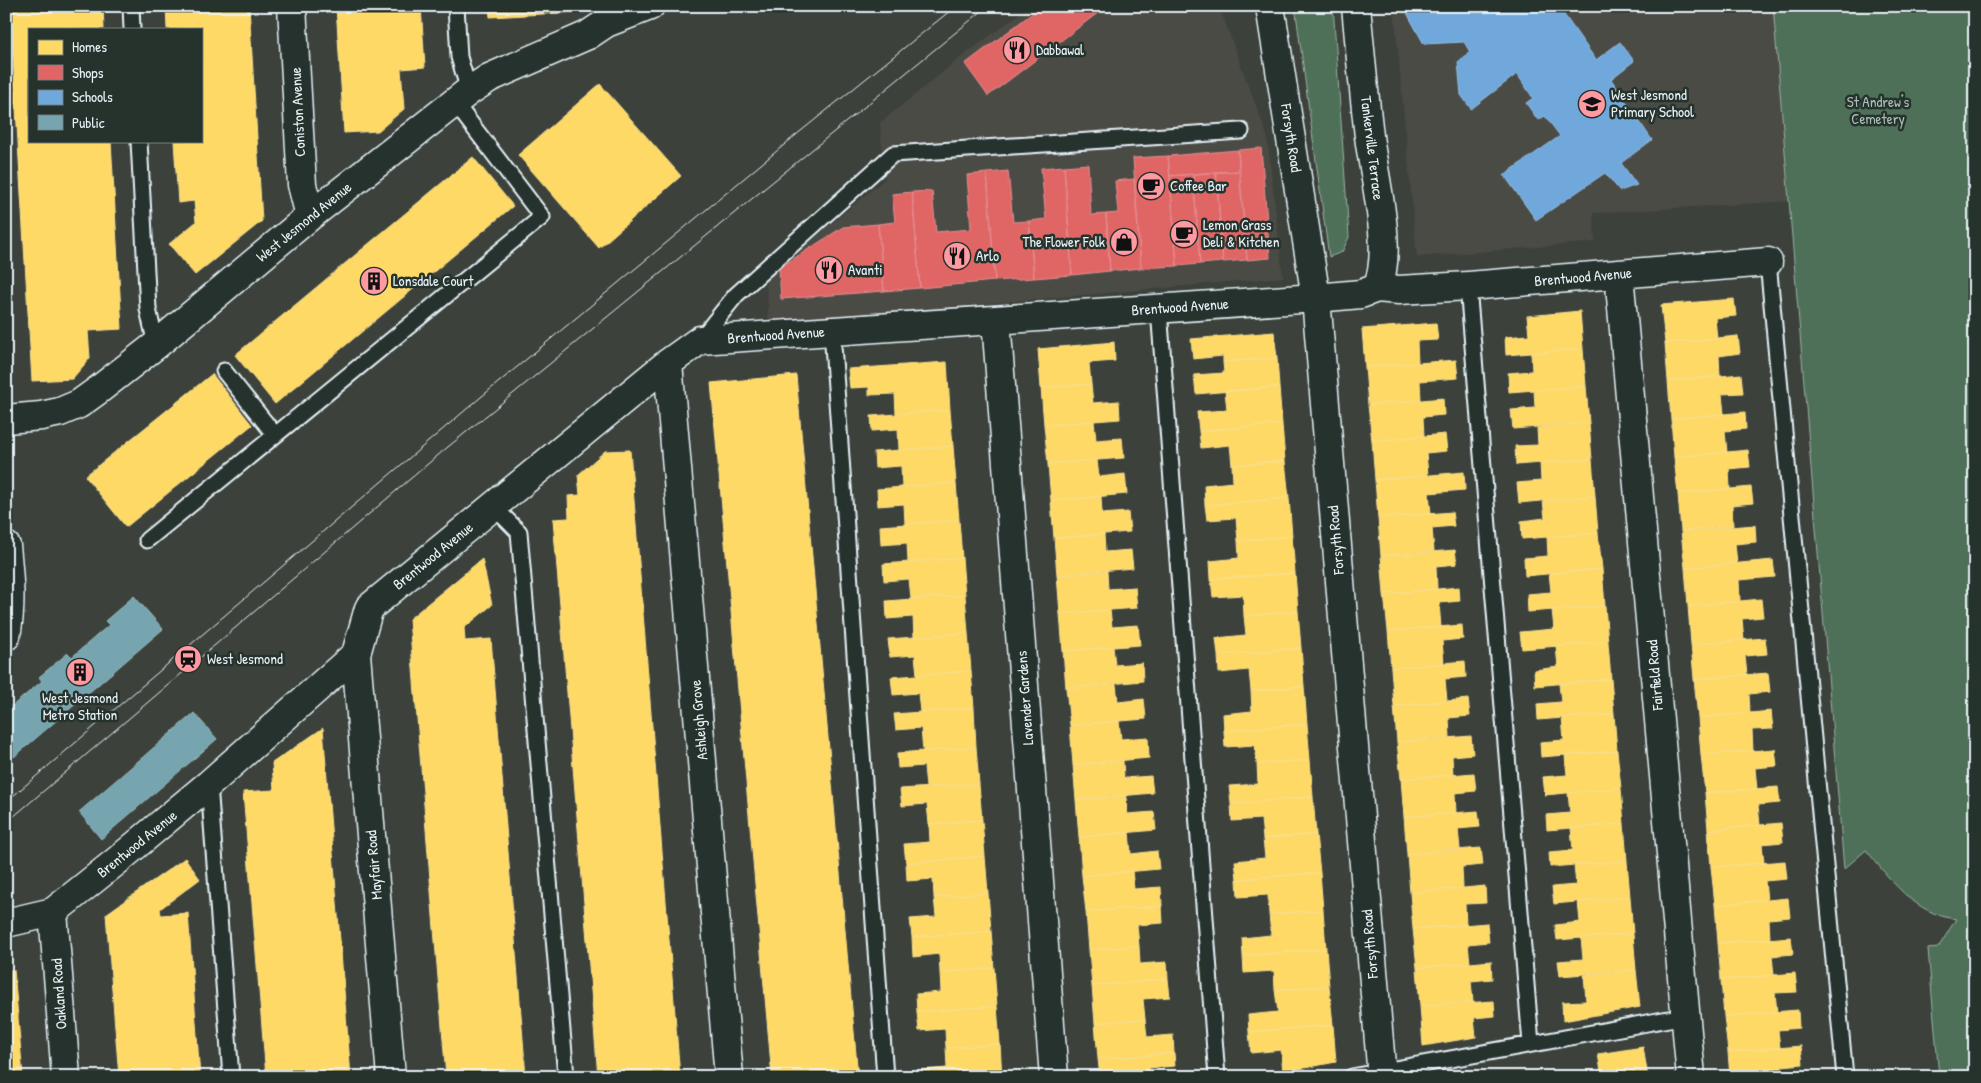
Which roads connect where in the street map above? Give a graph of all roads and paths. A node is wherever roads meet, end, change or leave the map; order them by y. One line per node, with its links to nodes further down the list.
1 (131, 6): 8 (lane)
2 (292, 6): 12 (street, Coniston Avenue)
3 (456, 6): 9 (lane)
4 (650, 6): 7 (street, West Jesmond Avenue)
5 (1270, 6): 17 (street, Forsyth Road)
6 (1356, 6): 16 (street, Tankerville Terrace)
7 (610, 15): 9 (street, West Jesmond Avenue)
8 (132, 28)
9 (462, 97): 12 (street, West Jesmond Avenue); 26 (lane)
10 (1241, 131): 21 (lane)
11 (139, 142): 22 (lane)
12 (310, 216): 22 (street, West Jesmond Avenue)
13 (1768, 262): 14 (street, Brentwood Avenue); 48 (lane)
14 (1619, 274): 15 (street, Brentwood Avenue); 35 (street, Fairfield Road)
15 (1468, 286): 16 (street, Brentwood Avenue); 36 (lane)
16 (1376, 288): 17 (street, Brentwood Avenue)
17 (1316, 298): 18 (street, Brentwood Avenue); 37 (street, Forsyth Road)
18 (1159, 309): 19 (street, Brentwood Avenue); 45 (lane)
19 (996, 320): 20 (street, Brentwood Avenue); 44 (street, Lavender Gardens)
20 (832, 331): 21 (street, Brentwood Avenue); 43 (lane)
21 (700, 340): 23 (street, Brentwood Avenue)
22 (156, 345): 25 (street, West Jesmond Avenue)
23 (668, 362): 27 (street, Brentwood Avenue); 42 (street, Ashleigh Grove)
24 (224, 371): 26 (lane)
25 (6, 419)
26 (275, 435): 28 (lane)
27 (493, 506): 31 (street, Brentwood Avenue); 41 (lane)
28 (147, 540)
29 (6, 546): 30 (street)
30 (6, 636)
31 (356, 654): 32 (street, Brentwood Avenue); 40 (street, Mayfair Road)
32 (209, 784): 33 (street, Brentwood Avenue); 39 (lane)
33 (53, 912): 34 (street, Brentwood Avenue); 38 (street, Oakland Road)
34 (6, 923)
35 (1685, 1016): 36 (lane); 47 (street, Fairfield Road)
36 (1531, 1044): 37 (lane)
37 (1382, 1074): 46 (lane)
38 (66, 1077)
39 (231, 1077)
40 (391, 1077)
41 (566, 1077)
42 (730, 1077)
43 (885, 1077)
44 (1054, 1077)
45 (1217, 1077)
46 (1352, 1077)
47 (1691, 1077)
48 (1845, 1077)

